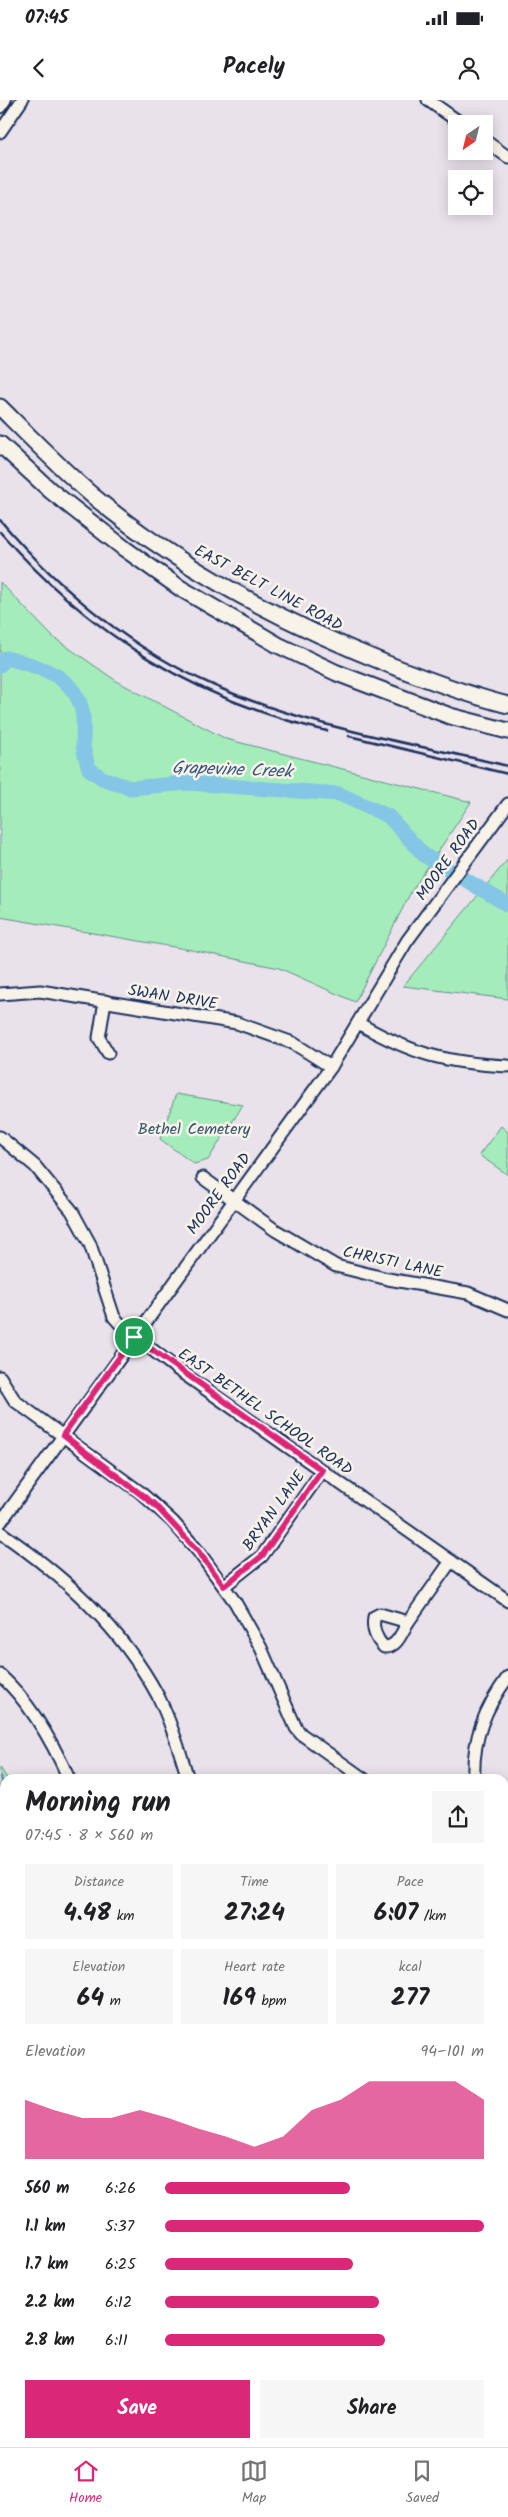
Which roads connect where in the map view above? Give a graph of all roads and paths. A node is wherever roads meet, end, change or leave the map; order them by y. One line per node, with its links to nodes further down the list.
1 (5, 100): 4 (street)
2 (22, 100): 6 (street)
3 (428, 100): 5 (street)
4 (0, 107)
5 (449, 115)
6 (0, 132)
7 (493, 146): 8 (street)
8 (508, 157)
9 (0, 407): 11 (main road, EAST BELT LINE ROAD)
10 (0, 444): 12 (main road)
11 (94, 497): 12 (main road); 13 (main road, EAST BELT LINE ROAD)
12 (81, 514): 14 (main road)
13 (508, 705)
14 (450, 716): 15 (main road); 16 (main road)
15 (508, 731)
16 (508, 740)
17 (508, 804): 20 (street, MOORE ROAD)
18 (0, 994): 19 (street, SWAN DRIVE)
19 (105, 1002): 21 (street); 23 (street, SWAN DRIVE)
20 (358, 1023): 22 (street); 23 (street, MOORE ROAD)
21 (108, 1053)
22 (508, 1066)
23 (331, 1067): 26 (street, MOORE ROAD)
24 (0, 1137): 28 (street, EAST BETHEL SCHOOL ROAD)
25 (203, 1178): 26 (street, CHRISTI LANE)
26 (232, 1200): 27 (street, CHRISTI LANE); 28 (street, MOORE ROAD)
27 (508, 1310)
28 (134, 1337): 30 (street, MOORE ROAD); 31 (street, EAST BETHEL SCHOOL ROAD)
29 (0, 1376): 30 (street)
30 (63, 1435): 32 (street, MOORE ROAD); 35 (street)
31 (322, 1470): 34 (street, EAST BETHEL SCHOOL ROAD); 35 (street, BRYAN LANE)
32 (0, 1523)
33 (0, 1532): 41 (street)
34 (451, 1561): 36 (street, EAST BETHEL SCHOOL ROAD); 37 (street)
35 (224, 1586): 42 (street)
36 (508, 1601)
37 (408, 1622)
38 (0, 1675): 40 (street)
39 (508, 1677): 43 (street)
40 (67, 1774)
41 (186, 1774)
42 (357, 1774)
43 (474, 1774)

